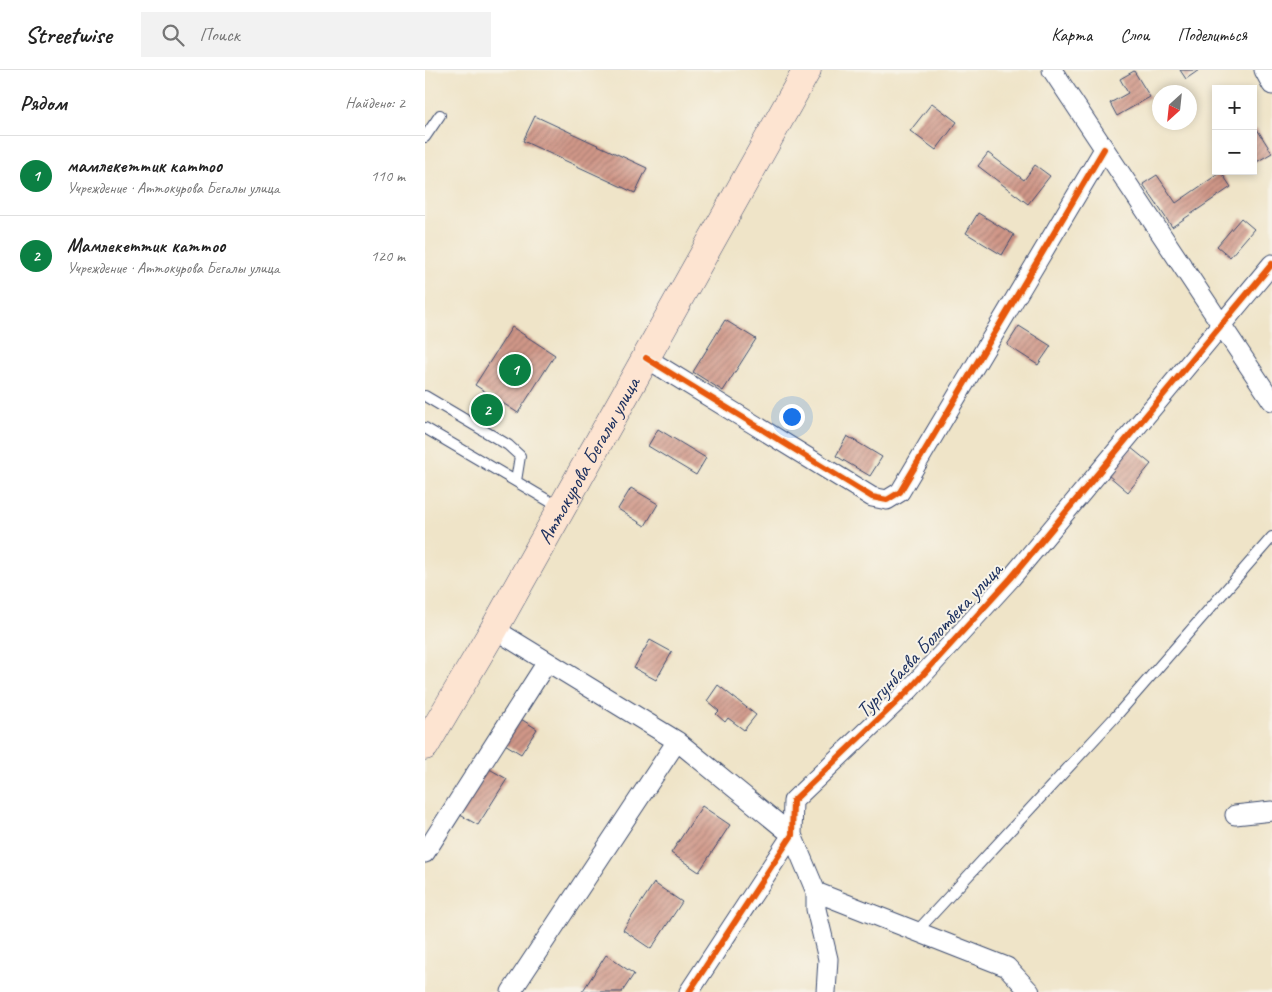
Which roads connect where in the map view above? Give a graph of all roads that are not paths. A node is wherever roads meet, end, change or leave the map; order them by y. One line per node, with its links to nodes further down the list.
1 (807, 70): 10 (main road, Аттокурова Бегалы улица)
2 (1052, 70): 7 (street)
3 (1263, 70): 4 (street)
4 (1272, 85)
5 (440, 115): 6 (lane)
6 (425, 137)
7 (1104, 149): 9 (street); 10 (street)
8 (1272, 264): 9 (street, Тургунбаева Болотбека улица)
9 (1222, 325): 12 (street); 23 (street, Тургунбаева Болотбека улица)
10 (646, 358): 15 (main road, Аттокурова Бегалы улица)
11 (425, 396): 14 (lane)
12 (1272, 400)
13 (425, 428): 14 (lane)
14 (517, 481): 15 (lane)
15 (561, 508): 17 (main road, Аттокурова Бегалы улица)
16 (1272, 538): 26 (lane)
17 (494, 629): 18 (street); 20 (main road, Аттокурова Бегалы улица)
18 (547, 662): 19 (street); 24 (street)
19 (677, 741): 23 (street); 27 (street)
20 (425, 746)
21 (1272, 811): 22 (street)
22 (1235, 815)
23 (792, 834): 25 (street); 28 (street)
24 (425, 853)
25 (816, 892): 26 (street); 29 (street)
26 (918, 930): 30 (street)
27 (511, 992)
28 (689, 992)
29 (826, 992)
30 (1031, 992)

